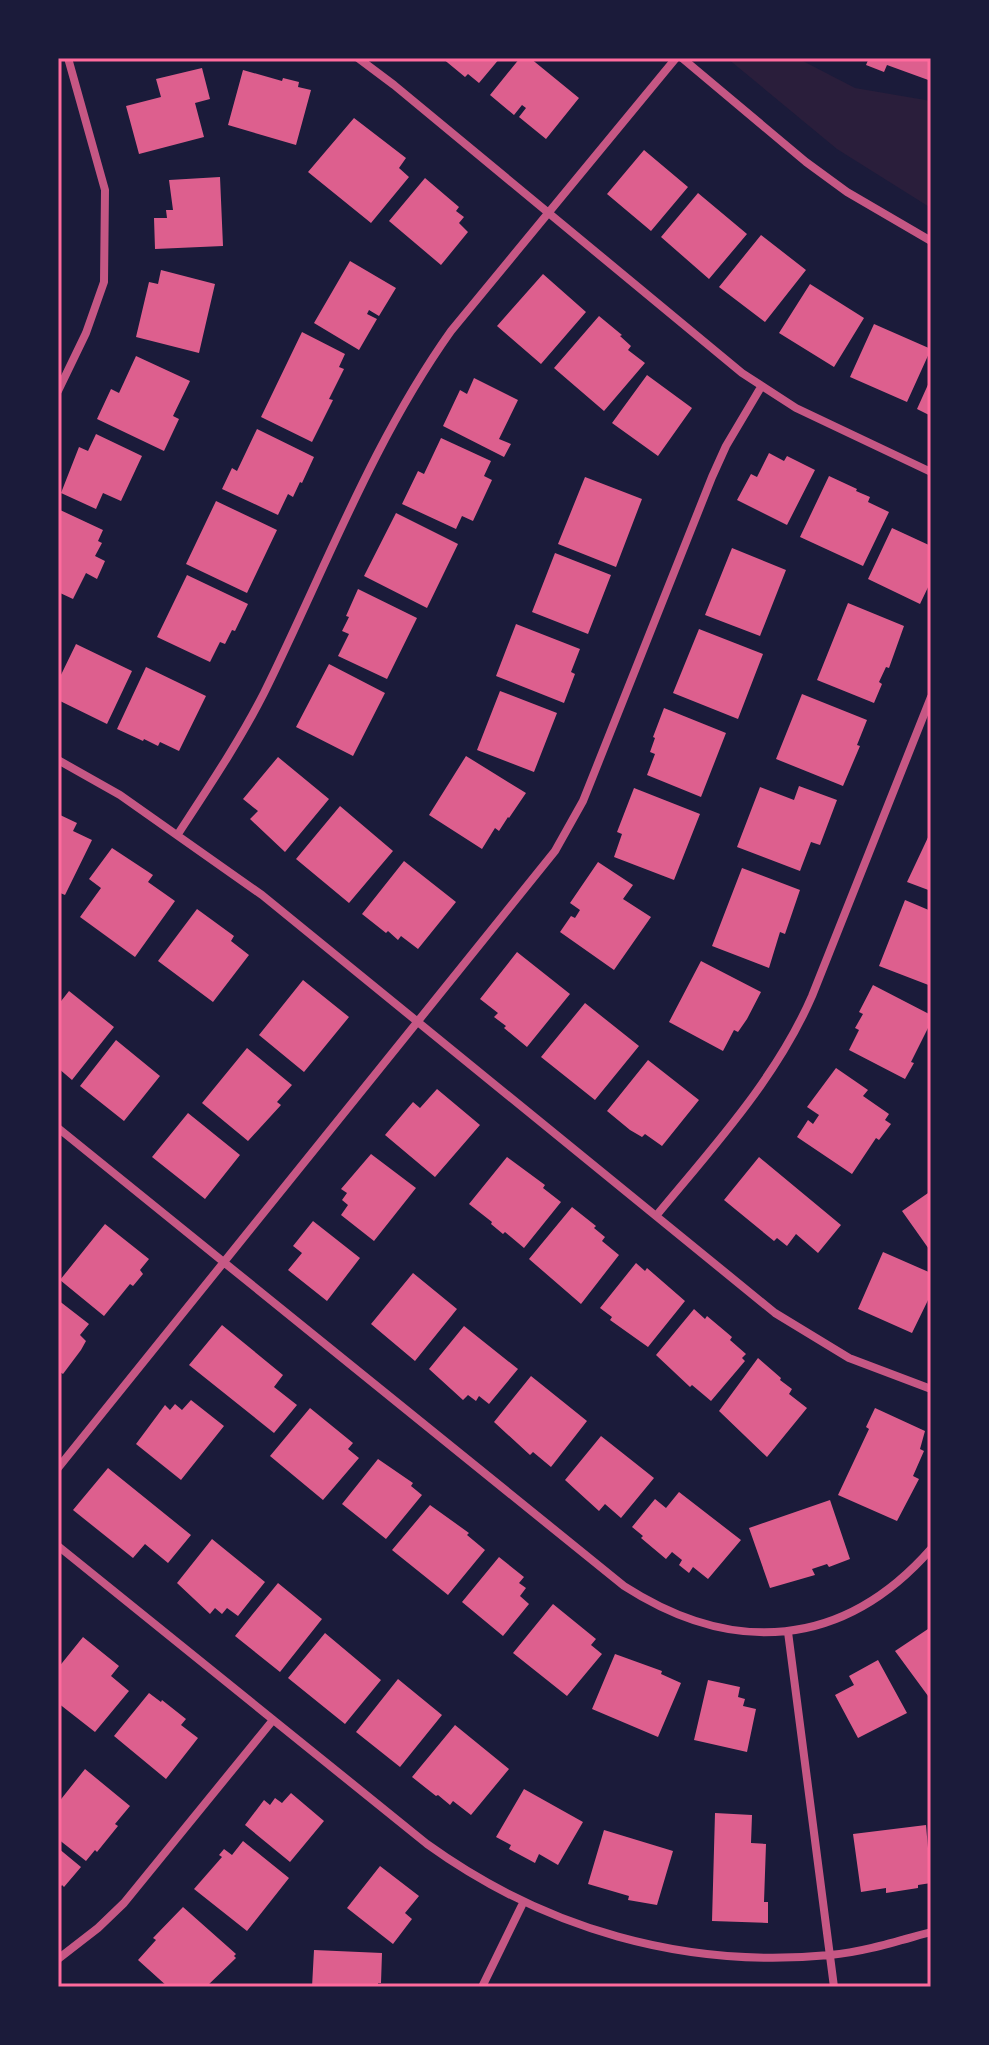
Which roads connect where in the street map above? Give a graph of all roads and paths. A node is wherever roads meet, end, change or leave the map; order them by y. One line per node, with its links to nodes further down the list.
1 (68, 58): 7 (street)
2 (358, 58): 4 (street)
3 (679, 58): 4 (street); 5 (street)
4 (548, 214): 6 (street); 11 (street)
5 (931, 241)
6 (761, 387): 8 (street); 12 (street)
7 (58, 391)
8 (931, 472)
9 (931, 697): 14 (street)
10 (58, 760): 11 (street)
11 (178, 834): 12 (street)
12 (419, 1023): 14 (street); 15 (street)
13 (58, 1128): 15 (street)
14 (656, 1216): 16 (street)
15 (225, 1262): 17 (street); 20 (street)
16 (931, 1389)
17 (58, 1468)
18 (58, 1546): 21 (street)
19 (931, 1549): 20 (street)
20 (788, 1632): 24 (street)
21 (273, 1720): 22 (street); 25 (street)
22 (523, 1903): 24 (street); 26 (street)
23 (931, 1932): 24 (street)
24 (830, 1955): 27 (street)
25 (58, 1959)
26 (482, 1987)
27 (834, 1987)

